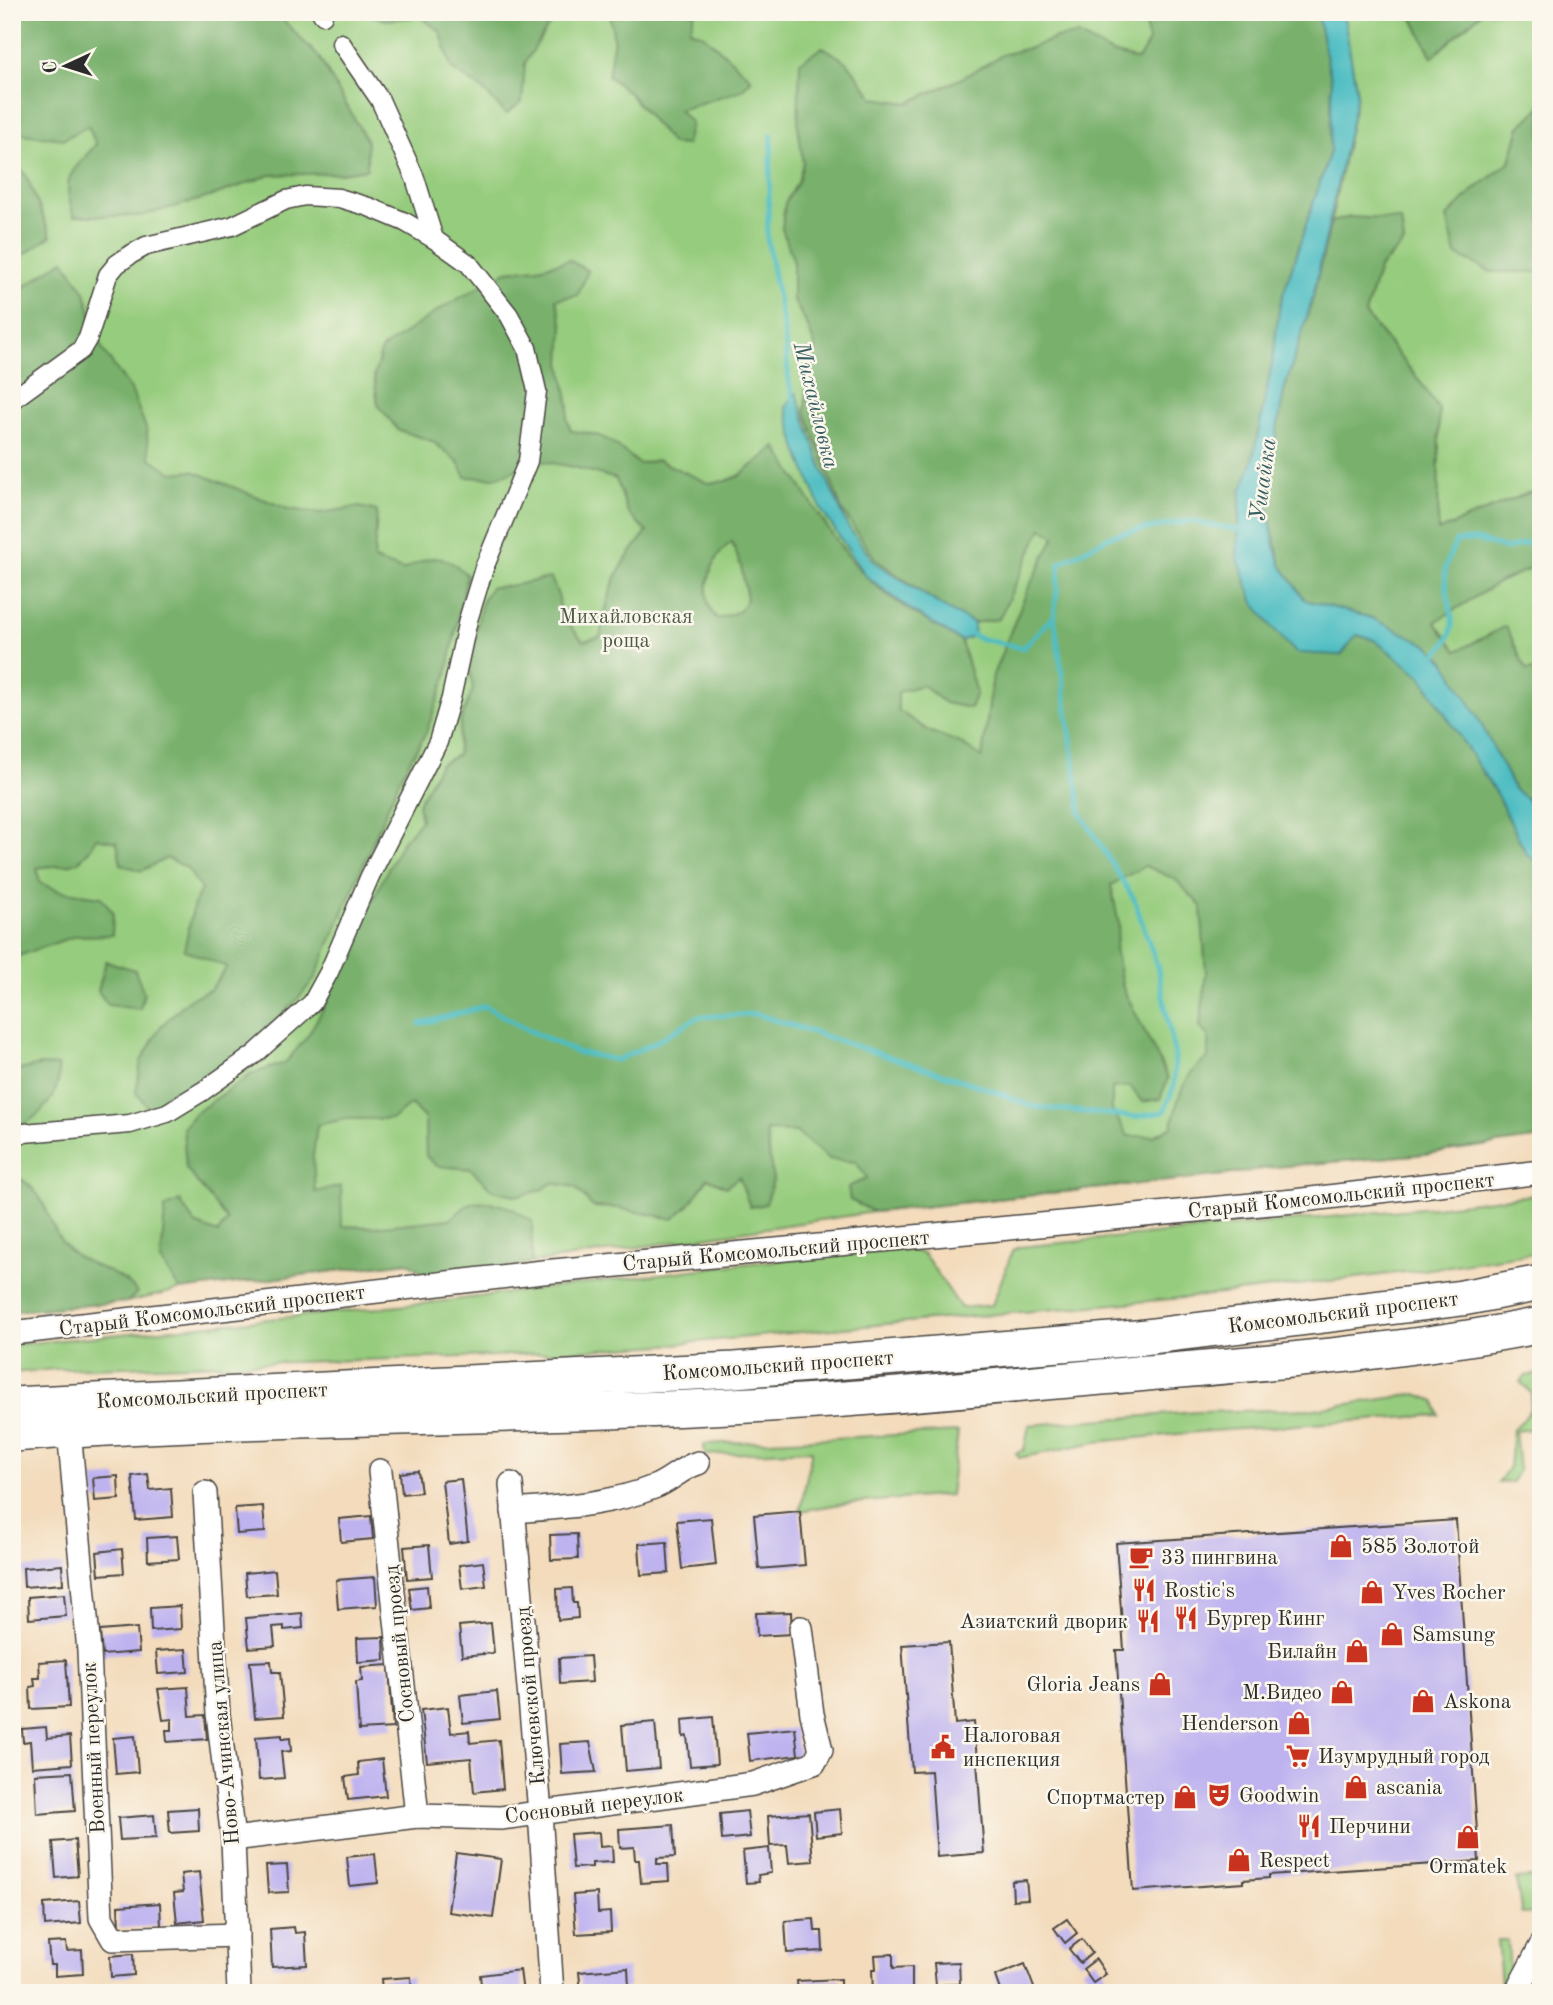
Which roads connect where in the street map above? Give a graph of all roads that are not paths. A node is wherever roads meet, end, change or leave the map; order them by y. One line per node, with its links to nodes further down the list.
1 (341, 43): 2 (street)
2 (434, 239): 3 (street); 4 (street)
3 (12, 400)
4 (12, 1135)
5 (1541, 1172): 8 (street, Старый Комсомольский проспект)
6 (1541, 1283): 9 (main road, Комсомольский проспект)
7 (1541, 1325): 10 (main road, Комсомольский проспект)
8 (12, 1333)
9 (12, 1405)
10 (69, 1430): 11 (main road, Комсомольский проспект); 21 (street, Военный переулок)
11 (12, 1434)
12 (698, 1463): 16 (street)
13 (380, 1471): 19 (street, Сосновый проезд)
14 (511, 1483): 16 (street, Ключевской проезд)
15 (205, 1493): 20 (street, Ново-Ачинская улица)
16 (513, 1511): 18 (street, Ключевской проезд)
17 (801, 1628): 18 (street, Сосновый переулок)
18 (540, 1812): 19 (street, Сосновый переулок); 24 (street, Ключевской проезд)
19 (416, 1816): 20 (street, Сосновый переулок)
20 (233, 1839): 21 (street, Ново-Ачинская улица)
21 (237, 1935): 23 (street, Ново-Ачинская улица)
22 (1541, 1946): 25 (street)
23 (239, 1993)
24 (552, 1993)
25 (1516, 1993)

